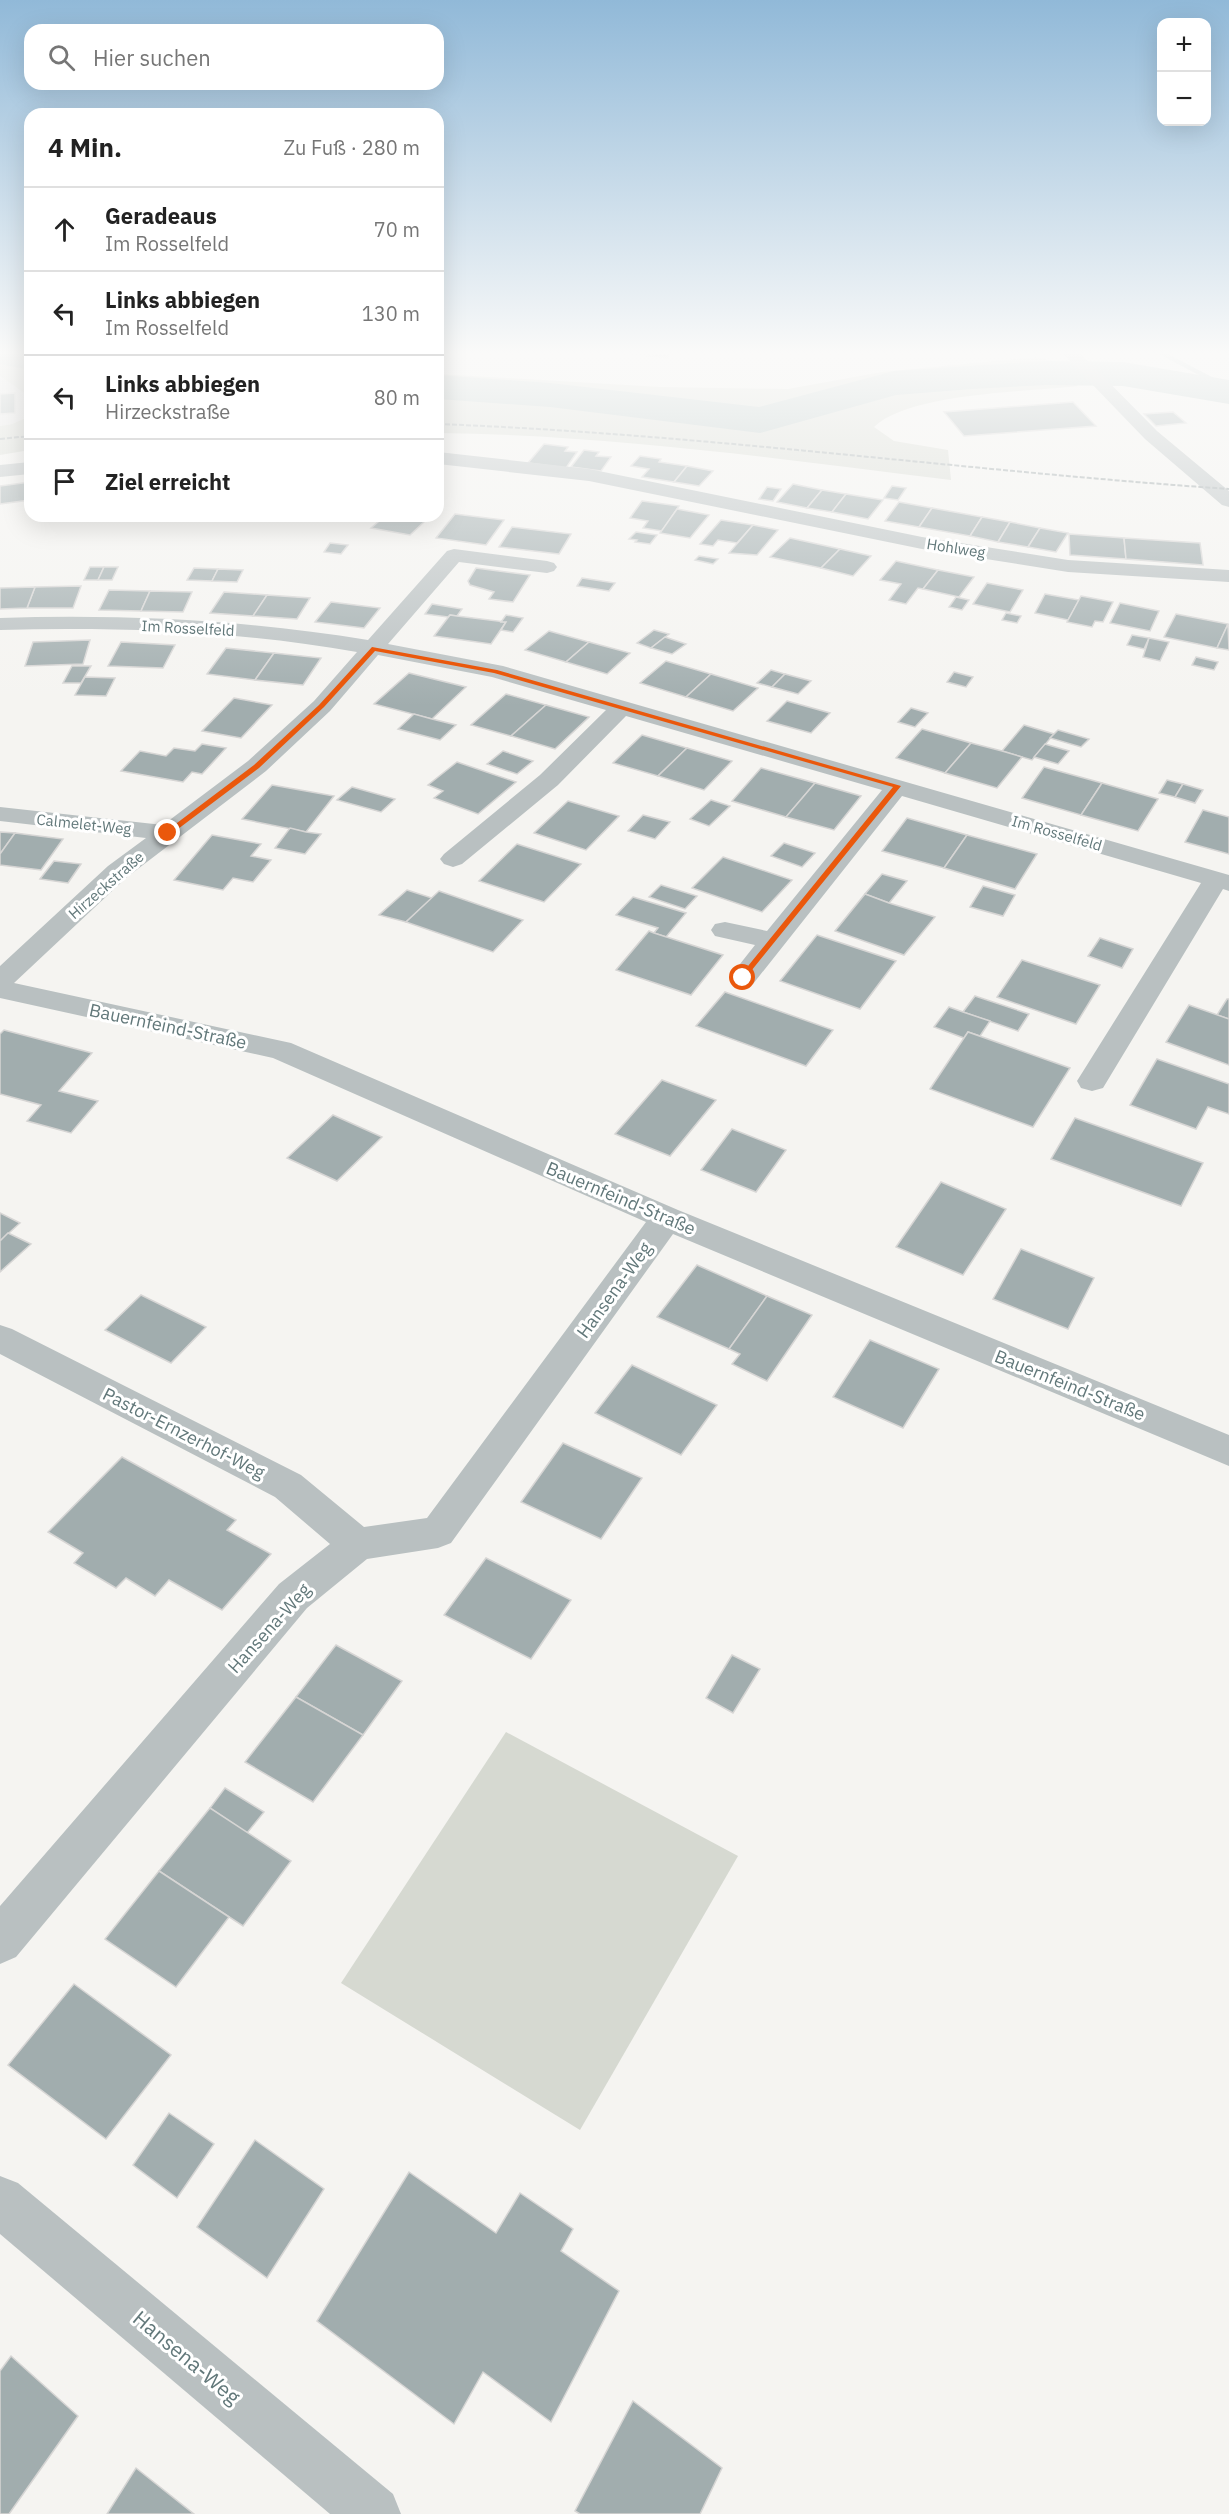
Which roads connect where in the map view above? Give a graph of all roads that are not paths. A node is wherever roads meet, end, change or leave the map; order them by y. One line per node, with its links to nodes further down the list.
1 (556, 471): 5 (street, Hohlweg)
2 (1194, 471): 3 (street)
3 (1229, 501)
4 (547, 567): 7 (street)
5 (1229, 576)
6 (0, 624): 7 (street, Im Rosselfeld)
7 (374, 648): 8 (street, Im Rosselfeld); 11 (street, Hirzeckstraße)
8 (622, 707): 9 (street, Im Rosselfeld); 12 (street)
9 (898, 786): 13 (street, Im Rosselfeld); 15 (street)
10 (0, 814): 11 (street, Calmelet-Weg)
11 (168, 833): 17 (street, Hirzeckstraße)
12 (453, 859)
13 (1222, 882): 19 (street, Im Rosselfeld)
14 (725, 930): 15 (street)
15 (773, 940): 16 (street)
16 (743, 978)
17 (0, 981)
18 (0, 989): 20 (street, Bauernfeind-Straße)
19 (1092, 1081)
20 (666, 1218): 22 (street, Bauernfeind-Straße); 23 (street, Hansena-Weg)
21 (0, 1338): 23 (street, Pastor-Ernzerhof-Weg)
22 (1229, 1451)
23 (357, 1544): 24 (street, Hansena-Weg)
24 (0, 1941)
25 (0, 2201): 26 (street, Hansena-Weg)
26 (373, 2514)

